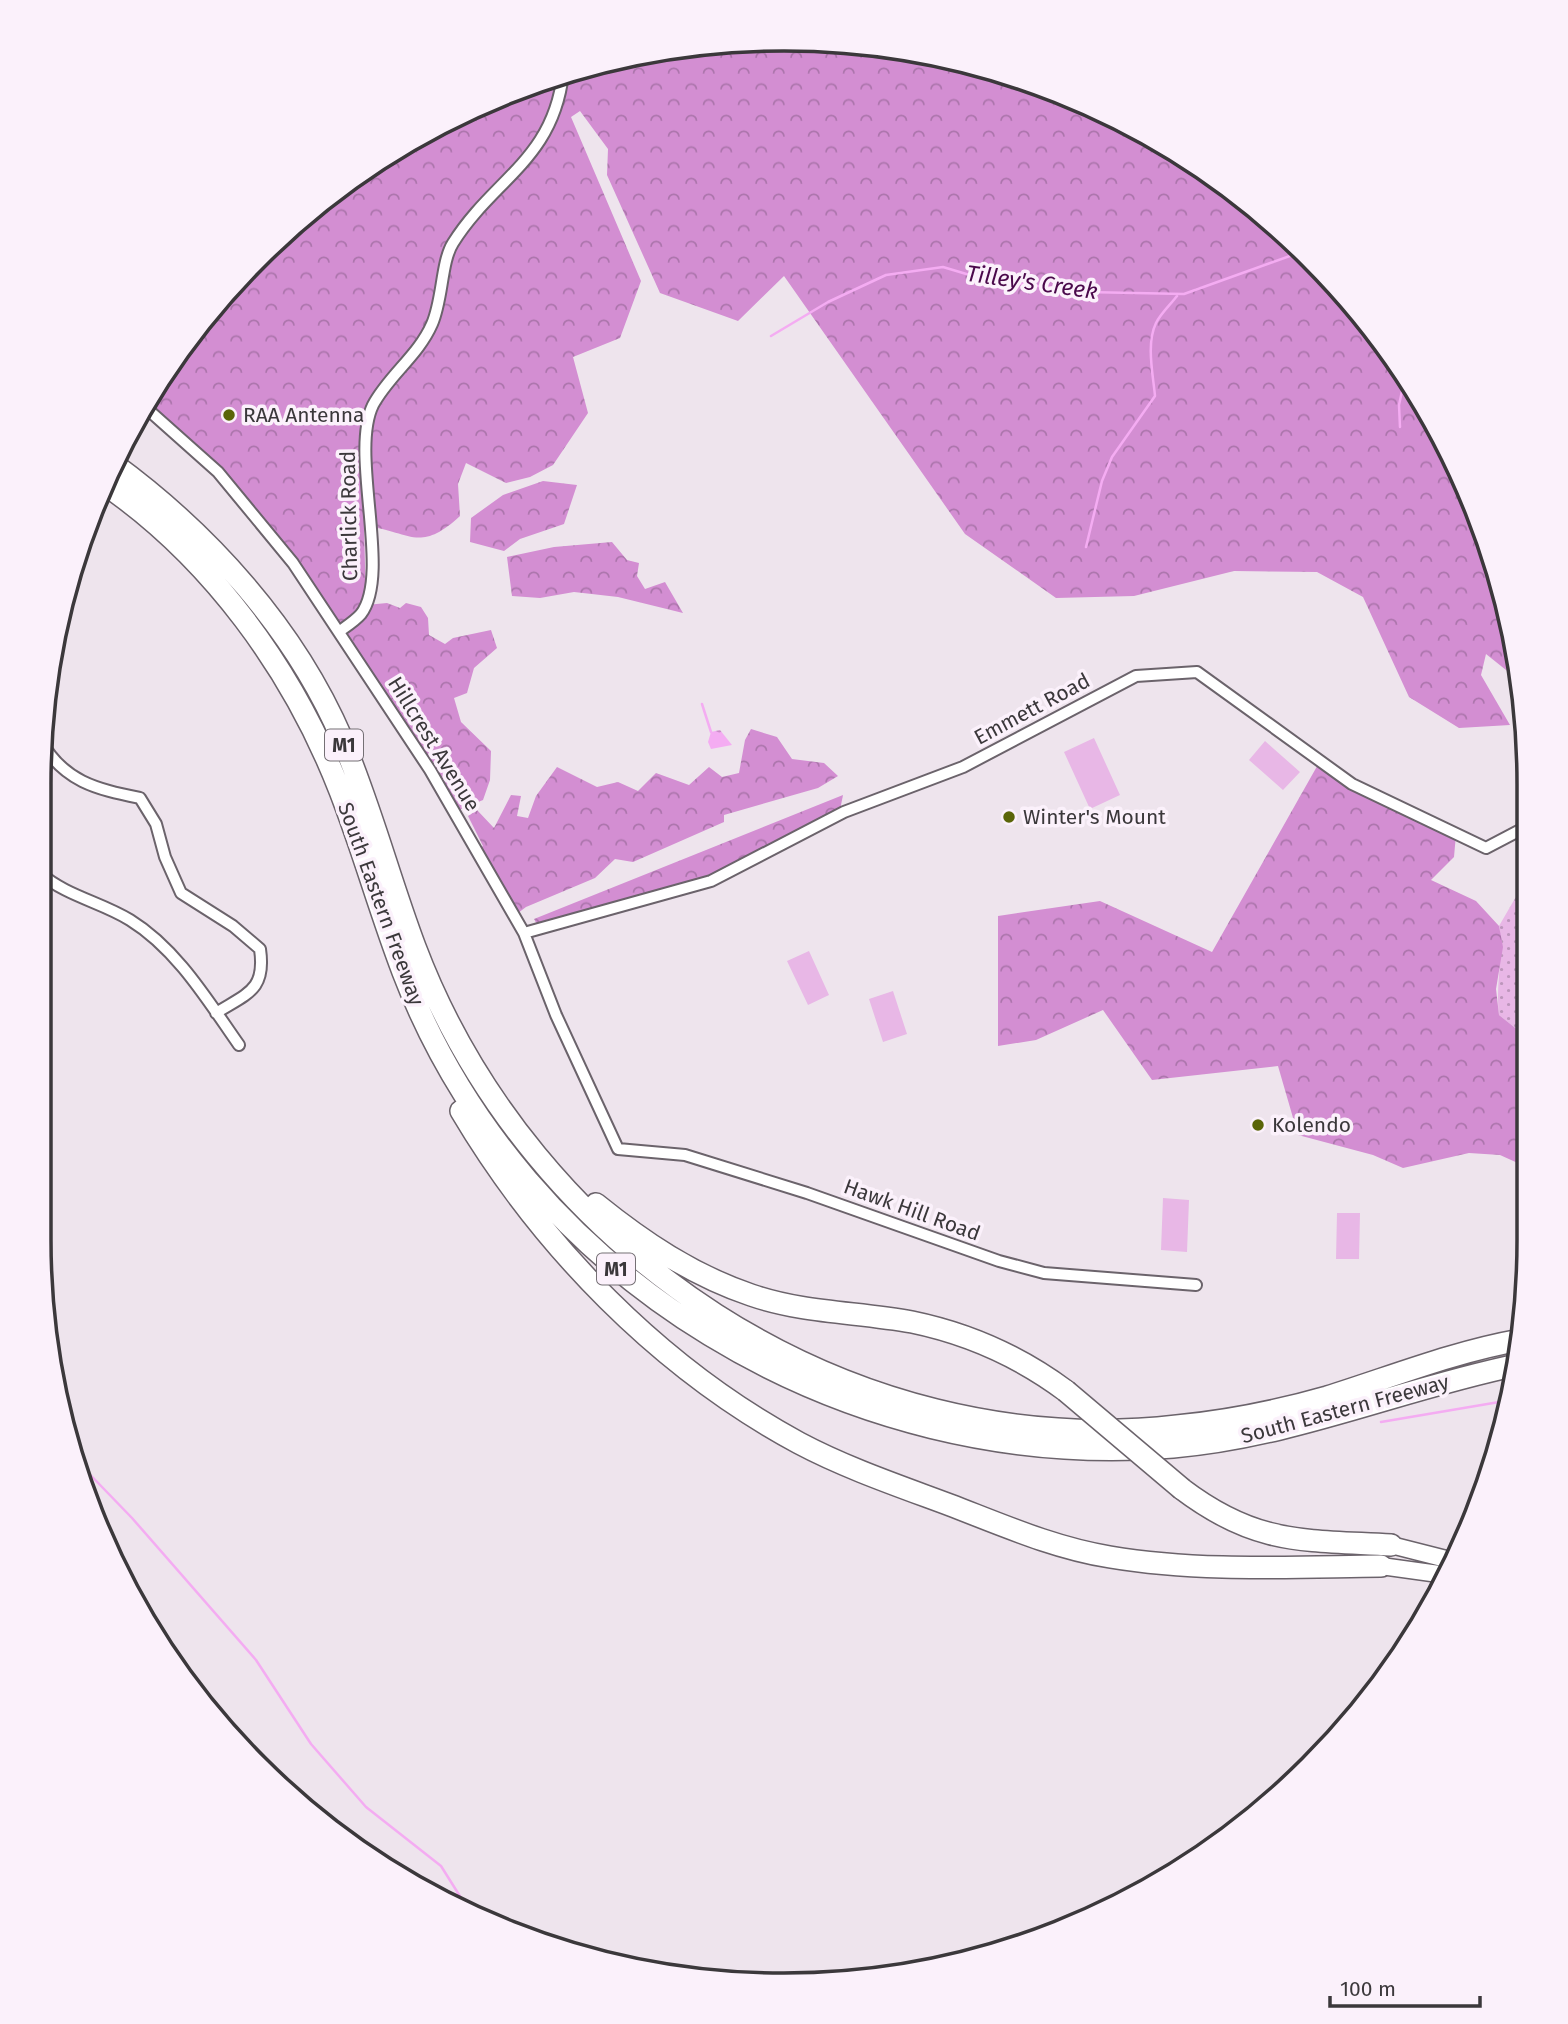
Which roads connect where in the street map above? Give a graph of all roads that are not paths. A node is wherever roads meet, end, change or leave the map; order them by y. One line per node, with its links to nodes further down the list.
1 (560, 86): 5 (street, Charlick Road)
2 (152, 413): 5 (street, Hillcrest Avenue)
3 (121, 471): 13 (highway, South Eastern Freeway / M1)
4 (113, 490): 7 (highway, South Eastern Freeway / M1)
5 (341, 631): 10 (street, Hillcrest Avenue)
6 (52, 754): 11 (street)
7 (340, 791): 17 (highway, South Eastern Freeway / M1); 20 (highway)
8 (1517, 832): 10 (street, Emmett Road)
9 (51, 882): 11 (street)
10 (524, 933): 14 (street, Hillcrest Avenue)
11 (216, 1013): 12 (street)
12 (239, 1045)
13 (483, 1086): 16 (highway, South Eastern Freeway / M1); 18 (highway, M1, bridge)
14 (618, 1149): 15 (street, Hawk Hill Road)
15 (1196, 1285)
16 (1510, 1342)
17 (1506, 1368)
18 (1391, 1545): 19 (main road)
19 (1445, 1558)
20 (1381, 1566): 21 (main road)
21 (1437, 1574)

